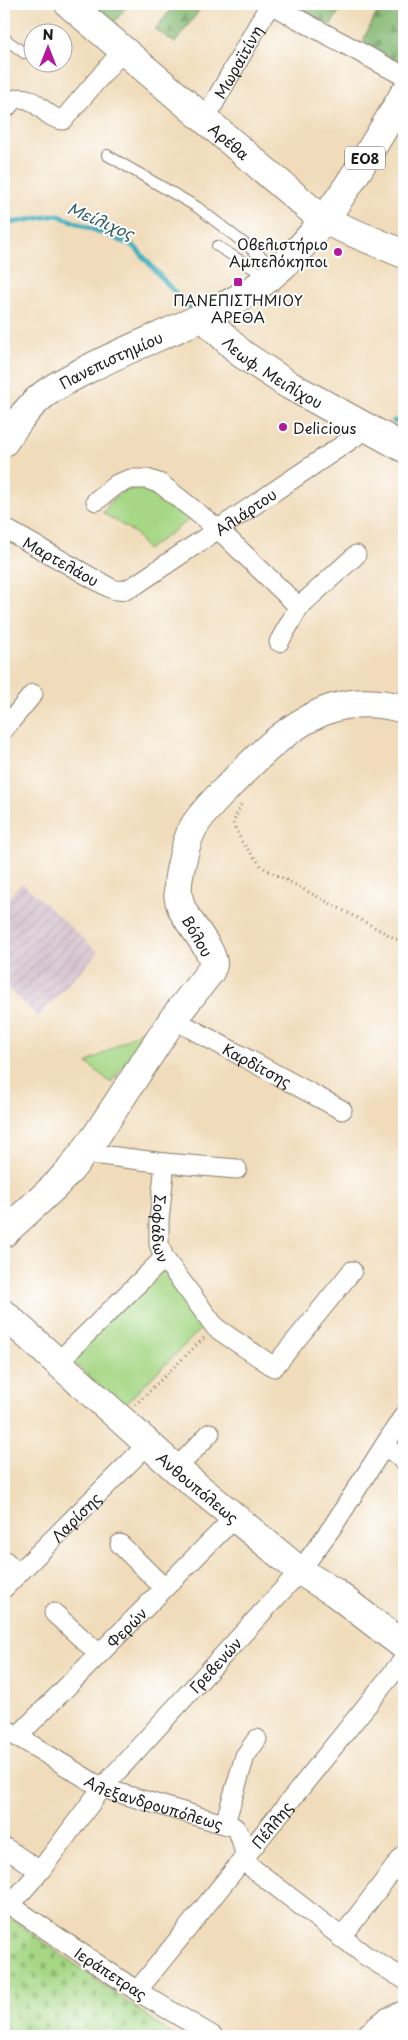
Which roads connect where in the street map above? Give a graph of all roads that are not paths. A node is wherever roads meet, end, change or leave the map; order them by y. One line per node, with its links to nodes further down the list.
1 (270, 4): 6 (street); 9 (street, Μωραϊτίνη)
2 (78, 7): 4 (street, Αρέθα)
3 (4, 38): 5 (lane)
4 (123, 50): 8 (street); 9 (street, Αρέθα)
5 (22, 52)
6 (404, 76)
7 (404, 94): 11 (street, Πανεπιστημίου / ΕΟ8)
8 (4, 110)
9 (205, 119): 11 (street, Αρέθα)
10 (107, 155): 14 (lane)
11 (323, 220): 13 (street, Αρέθα); 14 (street, Πανεπιστημίου / ΕΟ8)
12 (217, 246): 14 (lane)
13 (404, 254)
14 (272, 273): 15 (street, Πανεπιστημίου / ΕΟ8)
15 (202, 316): 16 (street, Λεωφ. Μειλίχου); 17 (street, Πανεπιστημίου / ΕΟ8)
16 (368, 428): 18 (street, Λεωφ. Μειλίχου); 21 (street, Αλιάρτου)
17 (4, 442)
18 (404, 448)
19 (96, 501): 21 (street)
20 (4, 528): 23 (street, Μαρτελάου)
21 (218, 530): 23 (street, Αλιάρτου); 24 (street)
22 (356, 555): 24 (street)
23 (121, 592)
24 (299, 607): 25 (street)
25 (279, 642)
26 (33, 694): 28 (street)
27 (404, 709): 29 (street, Βόλου)
28 (4, 729)
29 (173, 1019): 30 (street, Καρδίτσης); 31 (street, Βόλου)
30 (342, 1110)
31 (84, 1153): 32 (street); 34 (street, Βόλου)
32 (165, 1164): 33 (street); 35 (street, Σοφάδων)
33 (237, 1169)
34 (4, 1233)
35 (164, 1258): 36 (street, Σοφάδων); 38 (street)
36 (352, 1271)
37 (4, 1314): 38 (street, Ανθουπόλεως)
38 (58, 1362): 41 (street, Ανθουπόλεως)
39 (404, 1415): 42 (street, Γρεβενών)
40 (210, 1433): 44 (street)
41 (148, 1445): 44 (street, Ανθουπόλεως); 49 (street, Λαρίσης)
42 (385, 1445): 43 (street); 48 (street, Γρεβενών)
43 (404, 1461)
44 (176, 1469): 45 (street, Ανθουπόλεως)
45 (235, 1517): 48 (street, Ανθουπόλεως); 51 (street, Φερών)
46 (120, 1544): 51 (street)
47 (4, 1560): 49 (street)
48 (300, 1571): 53 (street, Ανθουπόλεως); 58 (street, Γρεβενών)
49 (18, 1573): 50 (street, Λαρίσης)
50 (4, 1588)
51 (164, 1588): 54 (street, Φερών)
52 (54, 1613): 54 (street)
53 (404, 1646)
54 (99, 1654): 56 (street, Φερών)
55 (404, 1659): 62 (street, Πέλλης)
56 (10, 1732): 58 (street, Αλεξανδρουπόλεως)
57 (257, 1739): 59 (street)
58 (102, 1788): 59 (street, Αλεξανδρουπόλεως); 63 (street, Γρεβενών)
59 (225, 1823): 62 (street, Αλεξανδρουπόλεως)
60 (4, 1847): 63 (street)
61 (404, 1855): 65 (street)
62 (245, 1857): 65 (street, Αλεξανδρουπόλεως); 67 (street, Πέλλης)
63 (40, 1871): 64 (street, Γρεβενών)
64 (10, 1905): 67 (street, Ιεράπετρας)
65 (341, 1938): 66 (street, Αλεξανδρουπόλεως)
66 (404, 1979)
67 (137, 1990): 69 (street, Ιεράπετρας)
68 (404, 2015): 70 (street)
69 (213, 2036)
70 (371, 2036)

